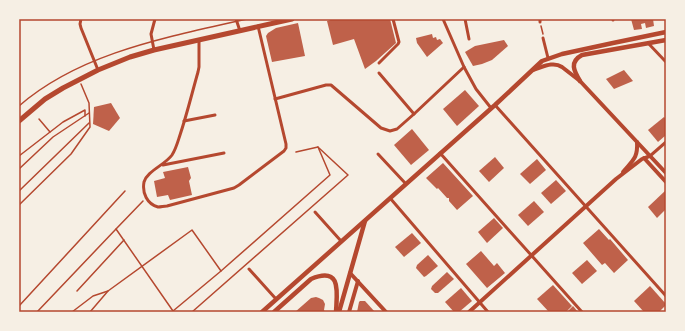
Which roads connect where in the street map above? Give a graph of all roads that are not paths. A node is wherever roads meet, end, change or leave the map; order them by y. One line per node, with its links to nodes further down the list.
1 (81, 19): 20 (street)
2 (155, 19): 16 (street)
3 (247, 19): 8 (lane)
4 (292, 19): 9 (main road)
5 (393, 19): 22 (street)
6 (443, 19): 23 (street)
7 (465, 19): 13 (street)
8 (237, 20): 10 (street); 16 (lane)
9 (258, 26): 10 (main road); 28 (street)
10 (240, 31): 14 (main road)
11 (666, 32): 19 (main road)
12 (544, 38): 19 (street)
13 (469, 39)
14 (199, 40): 18 (main road); 34 (street)
15 (666, 40): 17 (main road)
16 (152, 41): 18 (street); 20 (lane)
17 (648, 44): 21 (street); 27 (main road)
18 (154, 50): 24 (main road)
19 (548, 58): 25 (main road)
20 (94, 61): 24 (street); 29 (lane)
21 (666, 62)
22 (379, 63)
23 (464, 67): 30 (street); 31 (street)
24 (98, 70): 33 (main road)
25 (533, 70): 27 (street); 30 (main road)
26 (380, 73): 31 (street)
27 (580, 81): 35 (street)
28 (275, 99): 31 (street); 42 (street)
29 (19, 106)
30 (493, 106): 38 (main road); 48 (street)
31 (414, 114)
32 (215, 115): 34 (street)
33 (19, 121)
34 (184, 121): 42 (street)
35 (637, 142): 40 (street); 44 (street)
36 (666, 142): 40 (street)
37 (224, 153): 42 (street)
38 (440, 153): 46 (main road); 52 (street)
39 (378, 154): 46 (street)
40 (650, 156): 41 (street); 43 (street)
41 (644, 158): 44 (street); 45 (street)
42 (162, 165)
43 (666, 173)
44 (616, 179): 48 (street)
45 (666, 182)
46 (406, 184): 47 (main road)
47 (390, 198): 50 (main road); 58 (street)
48 (586, 206): 52 (street); 56 (street)
49 (315, 212): 51 (street)
50 (364, 221): 51 (main road); 54 (main road)
51 (341, 241): 57 (main road)
52 (532, 255): 58 (street); 66 (street)
53 (249, 269): 57 (street)
54 (350, 273): 55 (street); 61 (main road)
55 (358, 281): 62 (street); 63 (street)
56 (666, 296)
57 (276, 299): 59 (main road)
58 (480, 302): 64 (street); 65 (street)
59 (262, 312)
60 (274, 312): 61 (main road)
61 (338, 312)
62 (349, 312)
63 (386, 312)
64 (469, 312)
65 (488, 312)
66 (582, 312)

